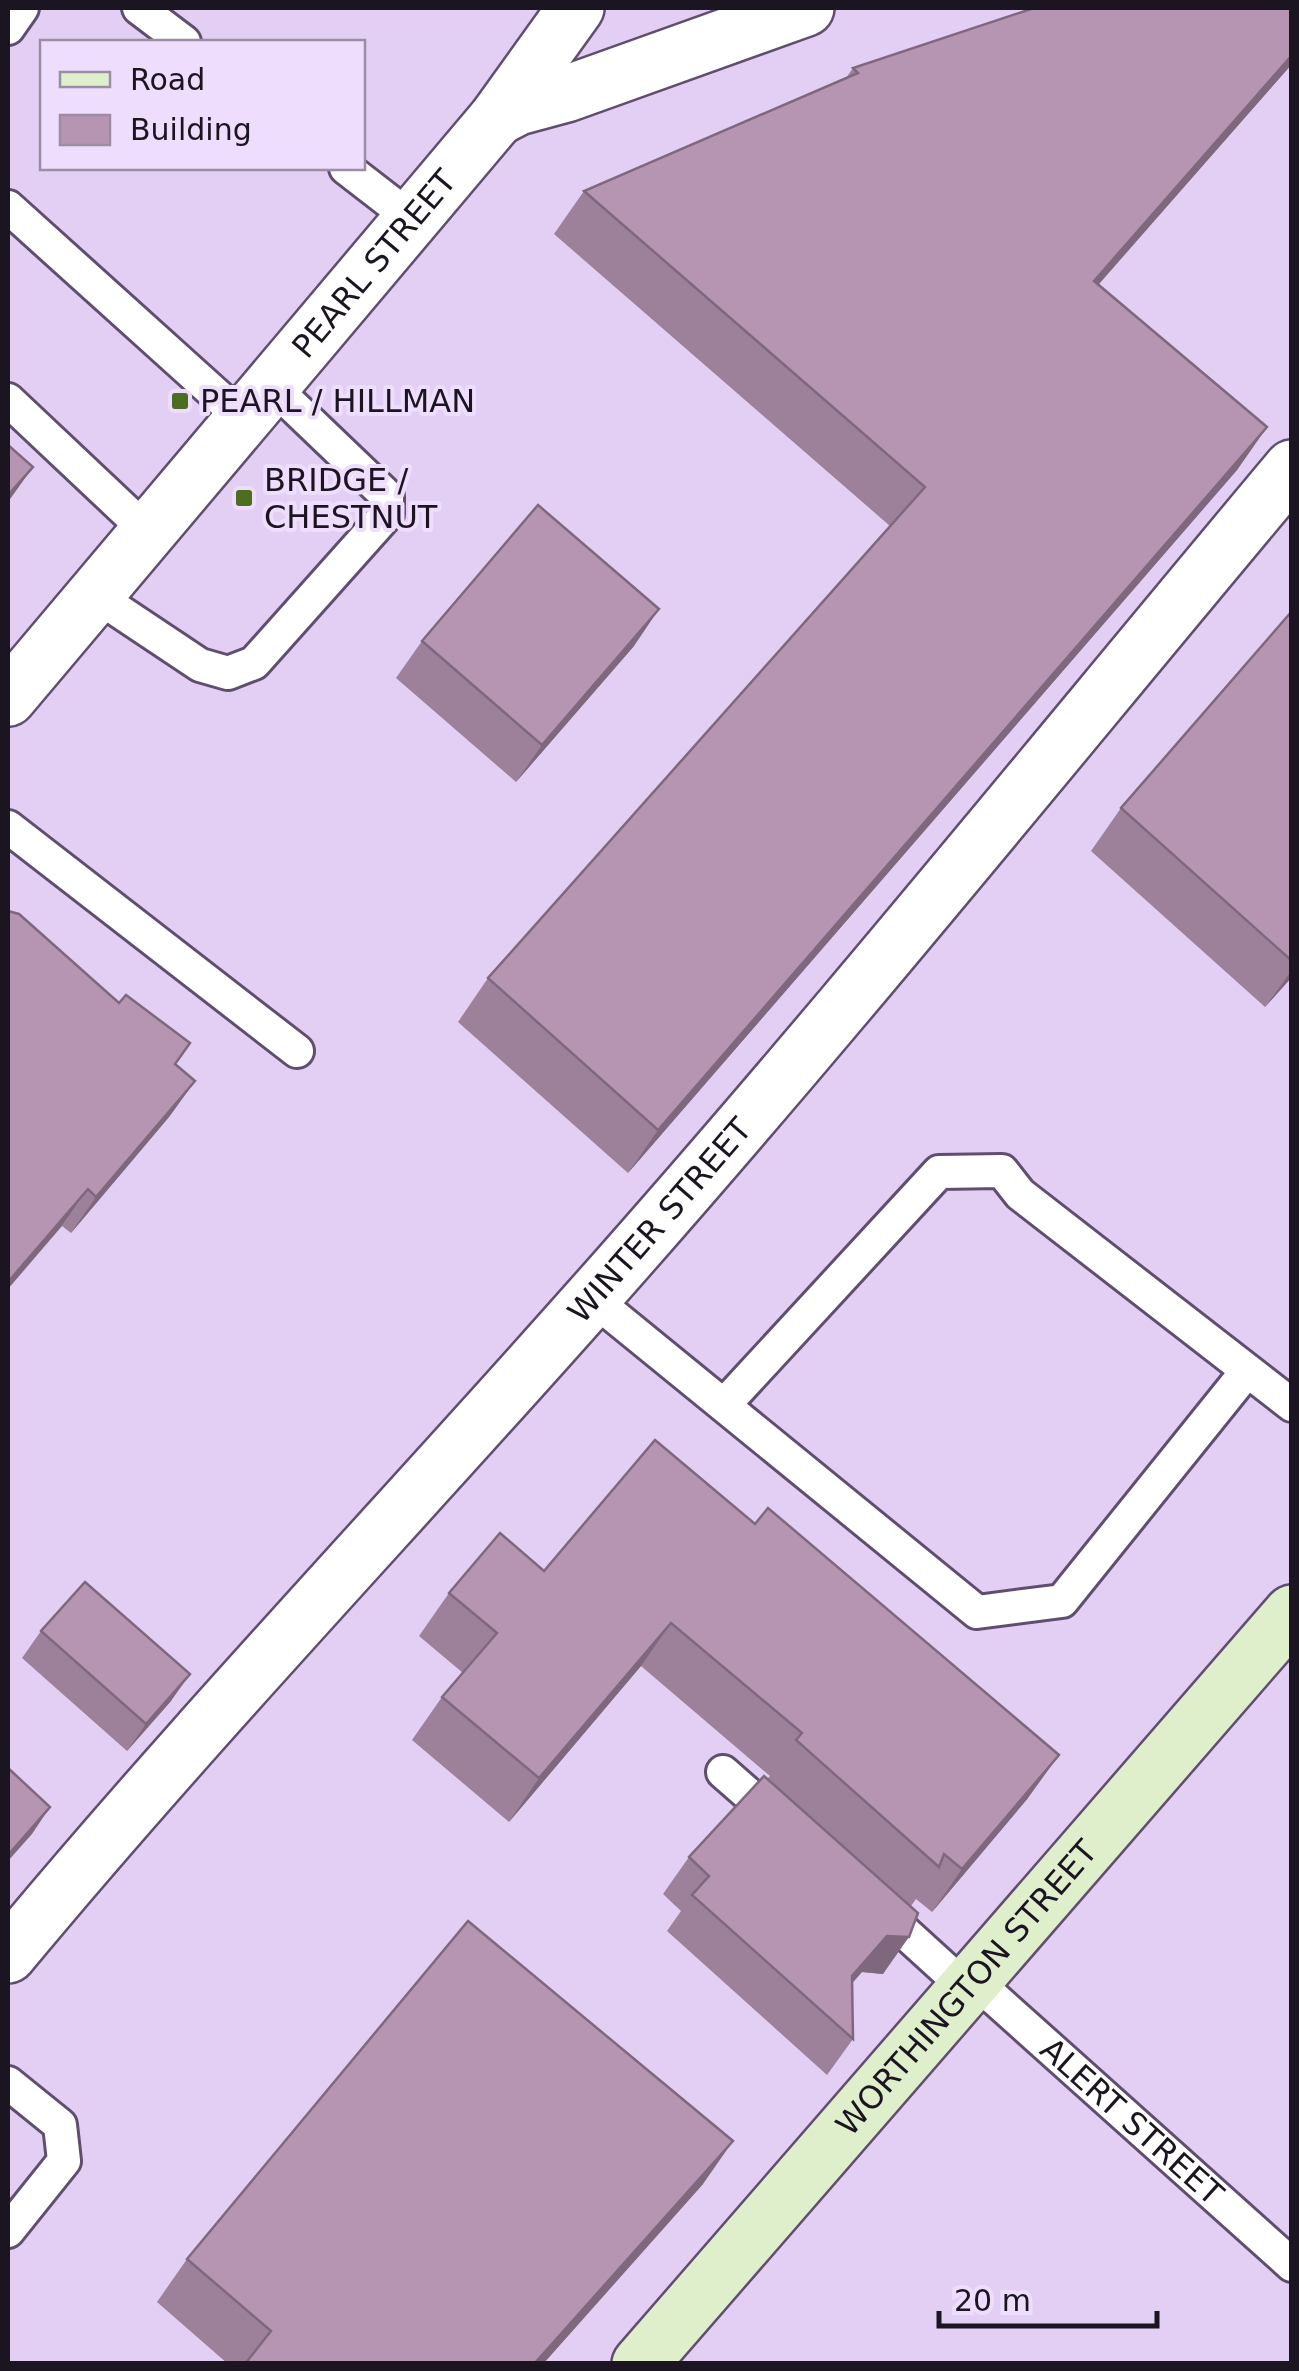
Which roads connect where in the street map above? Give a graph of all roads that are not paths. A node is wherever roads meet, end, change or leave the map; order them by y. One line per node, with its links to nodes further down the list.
1 (22, 8): 5 (lane)
2 (139, 8): 6 (lane)
3 (576, 8): 7 (street, PEARL STREET)
4 (806, 8): 7 (street)
5 (8, 28)
6 (181, 40)
7 (497, 118): 10 (street, PEARL STREET)
8 (349, 170): 10 (lane)
9 (8, 207): 12 (lane)
10 (412, 219): 12 (street, PEARL STREET)
11 (8, 400): 14 (lane)
12 (257, 402): 14 (street, PEARL STREET); 15 (lane)
13 (1292, 468): 19 (street, WINTER STREET)
14 (147, 531): 15 (street, PEARL STREET)
15 (94, 595): 16 (street, PEARL STREET)
16 (8, 698)
17 (8, 827): 18 (lane)
18 (296, 1051)
19 (592, 1298): 22 (lane); 27 (street, WINTER STREET)
20 (1247, 1371): 21 (lane); 22 (lane); 22 (lane)
21 (1292, 1405)
22 (724, 1406)
23 (1292, 1614): 28 (main road, WORTHINGTON STREET)
24 (723, 1772): 25 (lane)
25 (810, 1848)
26 (854, 1886): 28 (lane, ALERT STREET)
27 (8, 1955)
28 (971, 1984): 31 (lane, ALERT STREET); 32 (main road, WORTHINGTON STREET)
29 (8, 2083): 30 (lane)
30 (8, 2231)
31 (1292, 2265)
32 (640, 2364)

